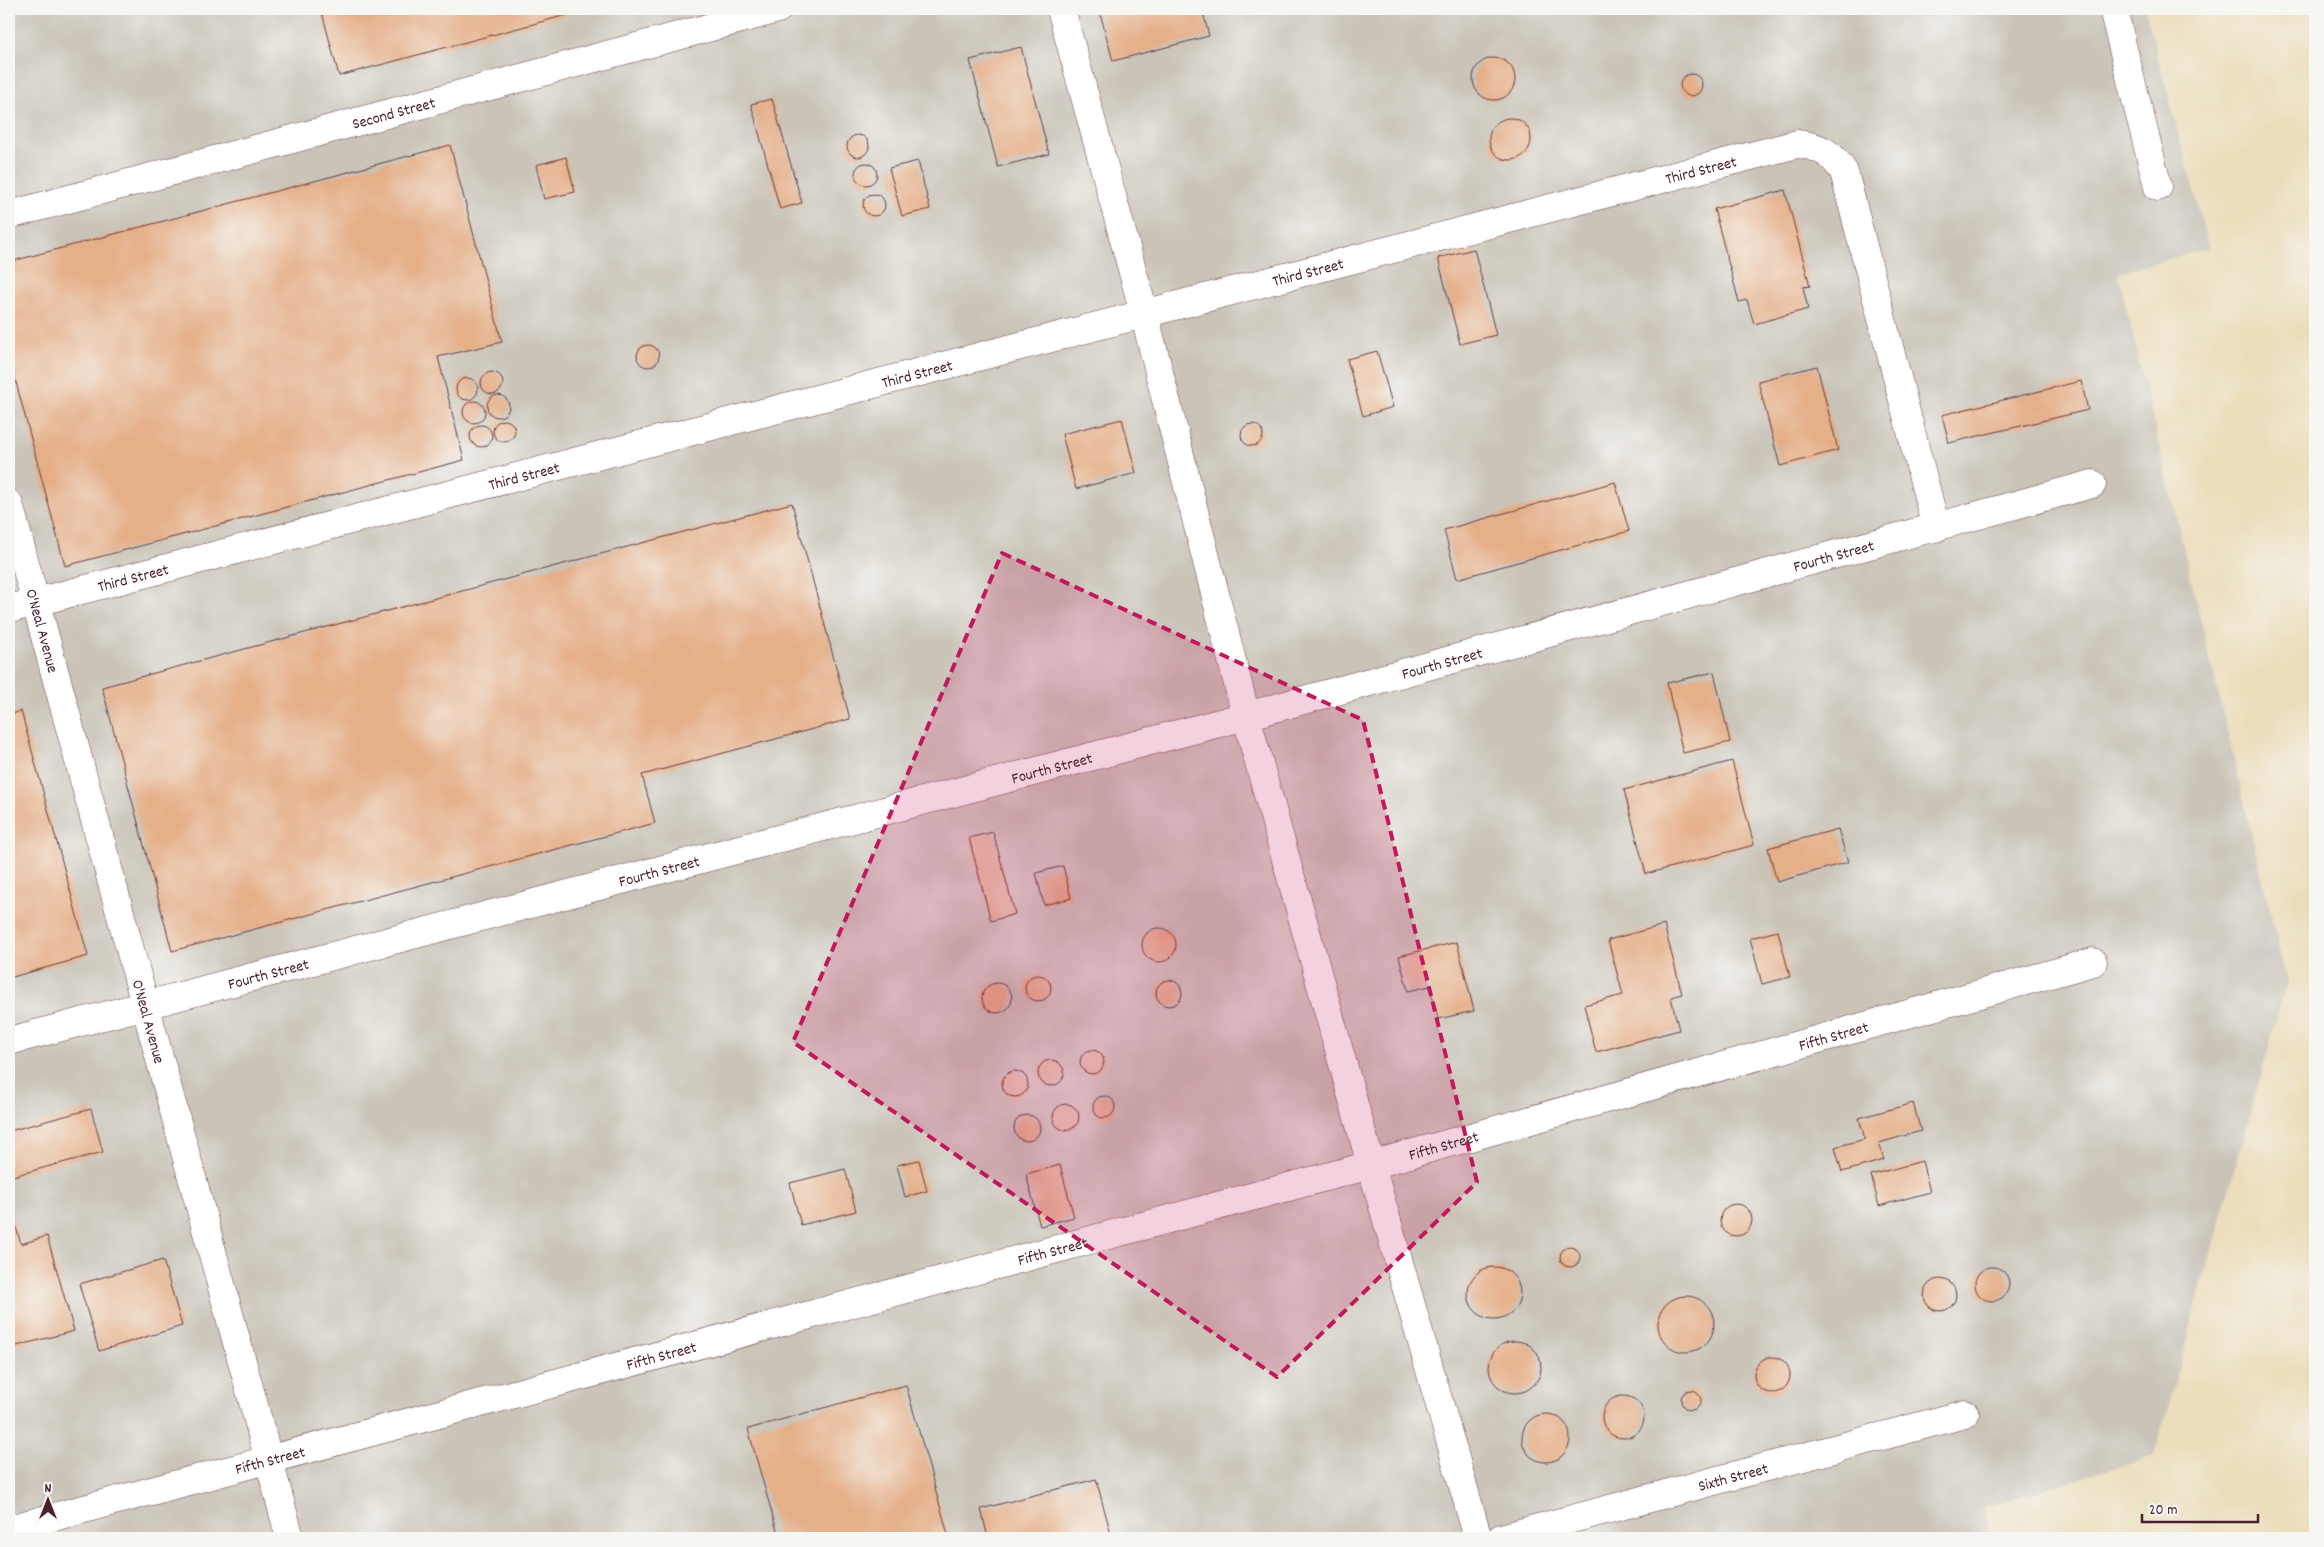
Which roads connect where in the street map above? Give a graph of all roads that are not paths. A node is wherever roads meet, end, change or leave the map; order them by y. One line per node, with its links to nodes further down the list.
1 (778, 9): 5 (lane, Second Street)
2 (1061, 9): 6 (lane)
3 (2113, 9): 4 (lane)
4 (2158, 187)
5 (9, 215)
6 (1144, 313): 9 (lane, Third Street); 10 (lane, Third Street); 11 (lane)
7 (2092, 484): 9 (lane, Fourth Street)
8 (9, 504): 10 (lane, O'Neal Avenue)
9 (1936, 528): 11 (lane, Fourth Street)
10 (21, 606): 13 (lane, O'Neal Avenue)
11 (1246, 716): 13 (lane, Fourth Street); 15 (lane)
12 (2093, 962): 15 (lane, Fifth Street)
13 (146, 1004): 14 (lane, Fourth Street); 17 (lane, O'Neal Avenue)
14 (9, 1041)
15 (1370, 1166): 17 (lane, Fifth Street); 20 (lane)
16 (1964, 1414): 21 (lane, Sixth Street)
17 (269, 1460): 18 (lane, Fifth Street); 19 (lane, O'Neal Avenue)
18 (9, 1529)
19 (290, 1538)
20 (1478, 1538)
21 (1501, 1538)

